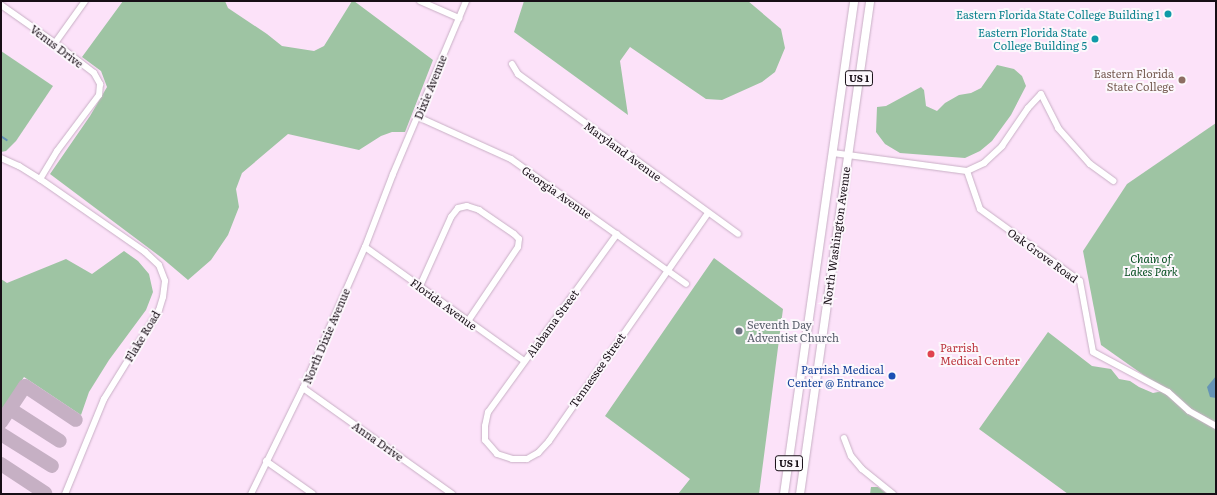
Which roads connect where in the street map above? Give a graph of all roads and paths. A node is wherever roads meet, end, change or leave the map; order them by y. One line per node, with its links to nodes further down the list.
1 (85, 1): 8 (street)
2 (420, 1): 7 (street)
3 (466, 1): 7 (street, Dixie Avenue)
4 (854, 1): 11 (main road, North Washington Avenue / US 1)
5 (870, 1): 12 (main road, North Washington Avenue / US 1)
6 (1, 5): 8 (street, Venus Drive)
7 (459, 18): 10 (street, Dixie Avenue)
8 (55, 43): 16 (street, Venus Drive)
9 (512, 64): 18 (street, Maryland Avenue)
10 (418, 117): 15 (street, Dixie Avenue); 19 (street, Georgia Avenue)
11 (833, 153): 12 (street); 30 (main road, North Washington Avenue / US 1)
12 (848, 155): 14 (street); 31 (main road, North Washington Avenue / US 1)
13 (1, 158): 16 (street, Flake Road)
14 (967, 171): 17 (street); 29 (street, Oak Grove Road)
15 (393, 174): 21 (street, North Dixie Avenue)
16 (40, 180): 34 (street, Flake Road)
17 (1113, 181)
18 (708, 213): 20 (street, Maryland Avenue); 22 (street, Tennessee Street)
19 (617, 234): 22 (street, Georgia Avenue); 26 (street, Alabama Street)
20 (738, 234)
21 (365, 247): 24 (street, Florida Avenue); 27 (street, North Dixie Avenue)
22 (667, 269): 23 (street, Georgia Avenue); 28 (street, Tennessee Street)
23 (686, 284)
24 (420, 286): 25 (street, Florida Avenue); 25 (street)
25 (468, 321): 26 (street, Florida Avenue)
26 (524, 361): 28 (street, Alabama Street)
27 (304, 388): 33 (street, North Dixie Avenue); 37 (street, Anna Drive)
28 (488, 412)
29 (1216, 426)
30 (793, 432): 31 (main road); 38 (main road, North Washington Avenue / US 1)
31 (808, 434): 39 (main road, North Washington Avenue / US 1)
32 (844, 438): 40 (street)
33 (266, 461): 35 (street, North Dixie Avenue); 36 (street)
34 (65, 494)
35 (251, 494)
36 (313, 494)
37 (452, 494)
38 (784, 494)
39 (800, 494)
40 (893, 494)

